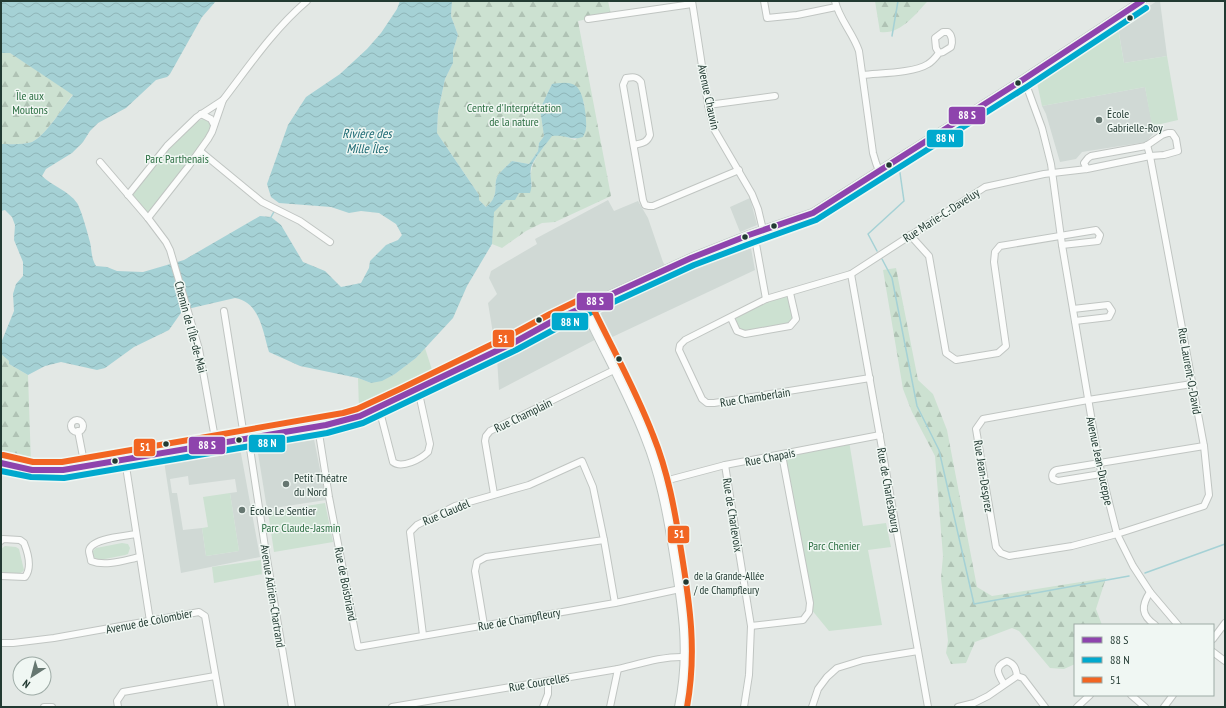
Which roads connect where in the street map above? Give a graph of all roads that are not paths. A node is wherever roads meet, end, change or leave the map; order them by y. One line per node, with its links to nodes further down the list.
1 (307, 1): 12 (street)
2 (764, 1): 5 (street)
3 (1142, 1): 6 (main road)
4 (692, 3): 7 (street); 13 (street, Avenue Chauvin)
5 (836, 4): 9 (street)
6 (1132, 4): 10 (main road)
7 (588, 19)
8 (939, 52): 9 (street)
9 (863, 75): 23 (street)
10 (1024, 78): 23 (main road); 24 (street, Avenue Jean-Duceppe)
11 (775, 96): 13 (street)
12 (222, 100): 14 (street); 15 (street)
13 (708, 105): 22 (street, Avenue Chauvin)
14 (201, 114): 15 (street); 25 (street)
15 (214, 125): 18 (street)
16 (634, 144): 16 (street); 22 (street)
17 (1148, 145): 19 (street, Rue Laurent-O.-David); 19 (street, Rue Marie-C.-Daveluy); 21 (street, Rue Marie-C.-Daveluy)
18 (200, 151): 26 (street); 31 (street)
19 (1150, 156): 21 (street, Rue Marie-C.-Daveluy); 43 (street, Rue Laurent-O.-David)
20 (100, 162): 25 (street, Chemin de l'Île-de-Mai)
21 (1087, 168): 24 (street, Rue Marie-C.-Daveluy)
22 (739, 170): 27 (street, Avenue Chauvin)
23 (879, 170): 27 (main road)
24 (1052, 174): 29 (street, Rue Marie-C.-Daveluy); 30 (street, Avenue Jean-Duceppe)
25 (128, 195): 26 (street, Chemin de l'Île-de-Mai)
26 (148, 218): 51 (street, Chemin de l'Île-de-Mai)
27 (763, 230): 28 (main road)
28 (754, 233): 35 (street); 36 (main road)
29 (910, 235): 30 (street); 33 (street, Rue Marie-C.-Daveluy)
30 (1061, 235): 32 (street, Avenue Jean-Duceppe); 32 (street)
31 (330, 242)
32 (1062, 245): 37 (street, Avenue Jean-Duceppe)
33 (851, 274): 34 (street, Rue Chamberlain); 42 (street, Rue de Charlesbourg)
34 (790, 293): 35 (street, Rue Chamberlain); 39 (street)
35 (766, 300): 39 (street, Rue Chamberlain)
36 (584, 307): 41 (main road); 44 (main road)
37 (1073, 309): 40 (street, Avenue Jean-Duceppe); 40 (street)
38 (224, 310): 50 (street, Avenue Adrien-Chartrand)
39 (731, 318): 42 (street, Rue Chamberlain)
40 (1075, 321): 45 (street, Avenue Jean-Duceppe)
41 (614, 370): 60 (main road); 61 (street, Rue Champlain)
42 (870, 378): 49 (street, Rue de Charlesbourg)
43 (1192, 384): 45 (street, Rue Jean-Desprez); 52 (street, Rue Laurent-O.-David)
44 (418, 389): 46 (main road); 46 (street)
45 (1088, 400): 56 (street, Avenue Jean-Duceppe); 63 (street, Rue Jean-Desprez)
46 (379, 408): 47 (main road)
47 (318, 427): 50 (main road); 80 (street, Rue de Boisbriand)
48 (78, 431): 58 (street)
49 (880, 435): 53 (street, Rue Chapais); 81 (street, Rue de Charlesbourg)
50 (247, 438): 51 (main road); 98 (street, Avenue Adrien-Chartrand)
51 (216, 444): 54 (main road)
52 (1204, 446): 56 (street); 63 (street, Rue Laurent-O.-David)
53 (782, 454): 57 (street, Rue Chapais); 76 (street)
54 (125, 460): 58 (main road); 62 (street)
55 (1, 463): 58 (main road)
56 (1099, 463): 59 (street, Avenue Jean-Duceppe); 59 (street)
57 (725, 465): 60 (street, Rue Chapais); 76 (street, Rue de Charlevoix)
58 (85, 467)
59 (1101, 474): 63 (street, Avenue Jean-Duceppe)
60 (661, 482): 68 (main road)
61 (494, 494): 64 (street, Rue Claudel); 77 (street, Rue Claudel)
62 (136, 534): 66 (street); 66 (street)
63 (1117, 534): 69 (street, Avenue Jean-Duceppe)
64 (604, 540): 70 (street); 75 (street)
65 (1, 541): 67 (street)
66 (140, 556): 71 (street)
67 (1, 576)
68 (680, 589): 70 (street, Rue de Champfleury); 83 (main road)
69 (1150, 592): 73 (street); 74 (street, Avenue Jean-Duceppe)
70 (615, 603): 75 (street, Rue de Champfleury)
71 (150, 621): 79 (street, Avenue de Colombier); 86 (street, Avenue de Colombier)
72 (1225, 623): 78 (street)
73 (1154, 624)
74 (1177, 624)
75 (484, 625): 77 (street, Rue de Champfleury)
76 (751, 626): 103 (street, Rue de Charlevoix)
77 (423, 635): 80 (street, Rue de Champfleury)
78 (1214, 638)
79 (1, 643)
80 (358, 647)
81 (918, 651): 104 (street); 105 (street, Rue de Charlesbourg)
82 (1214, 653): 84 (street)
83 (685, 657): 85 (street, Rue Courcelles); 102 (main road)
84 (1225, 661)
85 (618, 669): 88 (street, Rue Courcelles); 101 (street)
86 (215, 676): 96 (street); 97 (street, Avenue de Colombier)
87 (1017, 676): 89 (street); 89 (street); 107 (street)
88 (548, 681): 93 (street, Rue Courcelles); 100 (street)
89 (1004, 684): 106 (street)
90 (1089, 696): 108 (street)
91 (1132, 696): 109 (street)
92 (1171, 696): 110 (street)
93 (420, 705): 99 (street, Rue Courcelles)
94 (44, 707): 95 (street)
95 (52, 707)
96 (118, 707)
97 (221, 707)
98 (292, 707)
99 (392, 707)
100 (543, 707)
101 (610, 707)
102 (679, 707)
103 (744, 707)
104 (812, 707)
105 (928, 707)
106 (958, 707)
107 (1044, 707)
108 (1078, 707)
109 (1145, 707)
110 (1164, 707)

